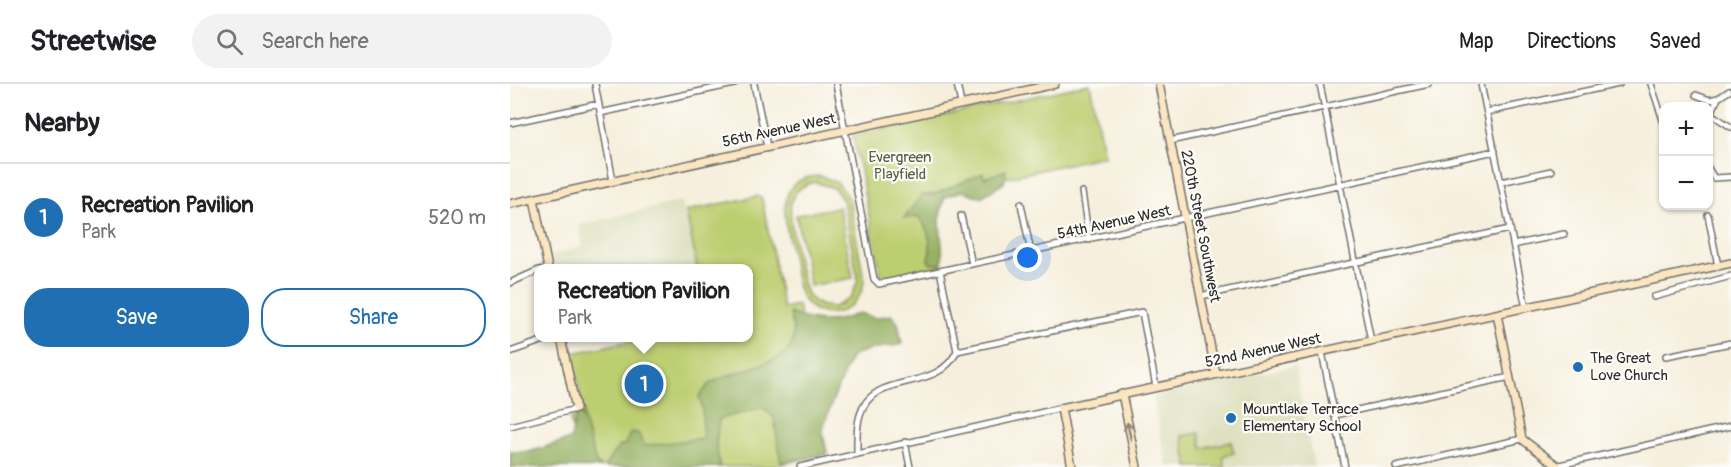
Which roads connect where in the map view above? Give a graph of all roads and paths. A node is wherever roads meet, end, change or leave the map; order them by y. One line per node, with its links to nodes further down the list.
1 (594, 84): 17 (street)
2 (734, 84): 22 (street)
3 (754, 84): 27 (street)
4 (836, 84): 25 (street)
5 (957, 84): 18 (street)
6 (1055, 84): 18 (street, 56th Avenue West)
7 (1159, 84): 26 (street, 220th Street Southwest)
8 (1320, 84): 19 (street)
9 (1429, 84): 19 (street)
10 (1481, 84): 21 (street)
11 (1619, 84): 21 (street)
12 (1651, 84): 20 (street)
13 (1726, 84): 14 (street)
14 (1730, 92): 16 (street)
15 (1696, 95): 16 (street)
16 (1718, 98): 24 (street)
17 (598, 104): 22 (street); 23 (street)
18 (961, 104): 25 (street, 56th Avenue West)
19 (1324, 106): 26 (street); 35 (street)
20 (1659, 108)
21 (1487, 112): 28 (street)
22 (600, 113): 33 (street)
23 (510, 123)
24 (1731, 127)
25 (844, 130): 27 (street, 56th Avenue West); 54 (street, 54th Avenue West)
26 (1170, 141): 42 (street, 220th Street Southwest)
27 (766, 147): 33 (street, 56th Avenue West)
28 (1495, 151): 34 (street); 35 (street, 54th Avenue West)
29 (1551, 171): 34 (street)
30 (1731, 171): 32 (street)
31 (1713, 176): 32 (street)
32 (1729, 177)
33 (613, 181): 37 (street, 56th Avenue West)
34 (1501, 182): 43 (street)
35 (1340, 184): 42 (street, 54th Avenue West); 48 (street)
36 (1082, 192): 45 (street)
37 (534, 199): 38 (street, 56th Avenue West); 50 (street)
38 (510, 204)
39 (1022, 204): 47 (street)
40 (1708, 215): 52 (street)
41 (962, 216): 51 (street)
42 (1185, 219): 45 (street, 54th Avenue West); 57 (street, 220th Street Southwest)
43 (1510, 229): 46 (street); 48 (street)
44 (1564, 234): 46 (street)
45 (1089, 240): 47 (street, 54th Avenue West)
46 (1513, 245): 59 (street)
47 (1031, 252): 51 (street, 54th Avenue West)
48 (1355, 262): 57 (street); 61 (street)
49 (1731, 263): 52 (street, 52nd Avenue West)
50 (543, 264)
51 (972, 264): 54 (street, 54th Avenue West)
52 (1718, 266): 59 (street, 52nd Avenue West)
53 (534, 272): 56 (street)
54 (940, 272): 65 (street)
55 (1731, 276): 58 (street)
56 (510, 283)
57 (1201, 296): 69 (street, 220th Street Southwest)
58 (1654, 297)
59 (1526, 308): 60 (street, 52nd Avenue West)
60 (1497, 314): 61 (street, 52nd Avenue West); 70 (street)
61 (1371, 341): 67 (street, 52nd Avenue West)
62 (539, 342): 66 (street)
63 (562, 342): 74 (street)
64 (1731, 343): 68 (street)
65 (957, 351): 71 (street); 80 (street)
66 (510, 352)
67 (1322, 352): 69 (street, 52nd Avenue West); 75 (street)
68 (1666, 356)
69 (1216, 374): 71 (street, 52nd Avenue West)
70 (1510, 377): 75 (street); 78 (street)
71 (1156, 387): 72 (street, 52nd Avenue West)
72 (1122, 394): 73 (street, 52nd Avenue West); 86 (street, one-way to 72)
73 (1061, 408): 79 (street, 52nd Avenue West); 85 (street)
74 (576, 409): 76 (street)
75 (1334, 415): 87 (street)
76 (510, 426)
77 (1731, 426): 82 (street)
78 (1522, 439): 82 (street); 88 (street)
79 (905, 442): 80 (street, 52nd Avenue West); 84 (street)
80 (857, 453): 81 (street, 52nd Avenue West)
81 (823, 464): 83 (street, 52nd Avenue West)
82 (1556, 466)
83 (800, 467)
84 (910, 467)
85 (1072, 467)
86 (1137, 467)
87 (1345, 467)
88 (1396, 467)

